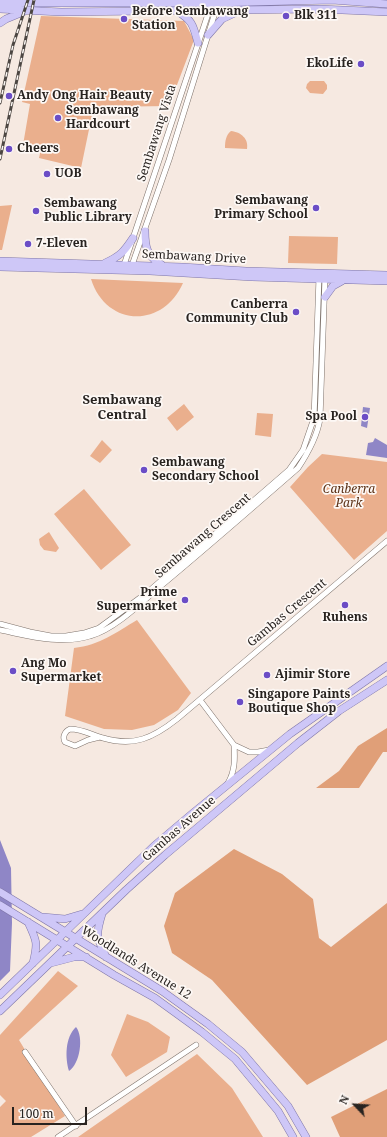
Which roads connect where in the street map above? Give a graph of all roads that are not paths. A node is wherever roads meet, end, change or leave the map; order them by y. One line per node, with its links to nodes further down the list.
1 (385, 0): 6 (main road)
2 (29, 2): 3 (main road); 8 (main road)
3 (108, 2): 5 (main road)
4 (247, 2): 5 (main road); 6 (main road); 9 (main road)
5 (215, 3): 12 (street, Sembawang Vista)
6 (378, 3): 7 (main road)
7 (387, 4)
8 (1, 6): 10 (main road)
9 (245, 10): 12 (main road); 13 (main road); 15 (main road)
10 (27, 11): 11 (main road); 14 (main road)
11 (177, 11): 12 (main road); 16 (main road)
12 (212, 11): 15 (street, Sembawang Vista); 16 (street, Sembawang Vista)
13 (387, 12)
14 (0, 23)
15 (208, 36): 17 (street, Sembawang Vista)
16 (198, 43): 18 (street, Sembawang Vista)
17 (145, 231): 21 (main road); 24 (street, Sembawang Vista)
18 (133, 238): 20 (main road); 23 (street, Sembawang Vista)
19 (0, 261): 20 (main road, Sembawang Drive)
20 (103, 264): 23 (main road, Sembawang Drive)
21 (164, 266): 24 (main road, Sembawang Drive); 26 (main road, Sembawang Drive)
22 (0, 267): 23 (main road, Sembawang Drive)
23 (123, 268): 24 (main road, Sembawang Drive)
24 (131, 268): 26 (main road, Sembawang Drive)
25 (387, 275): 26 (main road, Sembawang Drive)
26 (322, 276): 27 (main road, Sembawang Drive); 29 (street, Sembawang Crescent); 31 (street, Sembawang Crescent)
27 (348, 280): 28 (main road, Sembawang Drive); 29 (main road)
28 (387, 281)
29 (325, 297): 32 (street, Sembawang Crescent)
30 (387, 541): 35 (street, Gambas Crescent)
31 (0, 624)
32 (0, 630)
33 (387, 666): 36 (main road, Gambas Avenue)
34 (387, 680): 37 (main road, Gambas Avenue)
35 (200, 700): 40 (street, Gambas Crescent); 41 (street)
36 (333, 703): 37 (main road); 38 (main road, Gambas Avenue)
37 (339, 712): 39 (main road, Gambas Avenue)
38 (304, 724): 39 (main road); 42 (main road, Gambas Avenue)
39 (310, 733): 46 (main road, Gambas Avenue)
40 (100, 738): 40 (street, Gambas Crescent)
41 (234, 745): 42 (street); 43 (street)
42 (269, 750): 43 (main road, Gambas Avenue)
43 (226, 785): 47 (main road, Gambas Avenue)
44 (0, 892): 48 (main road, Woodlands Avenue 12)
45 (0, 905): 49 (main road, Woodlands Avenue 12)
46 (103, 912): 51 (main road, Gambas Avenue); 55 (main road)
47 (86, 913): 48 (main road); 50 (main road, Gambas Avenue)
48 (41, 917): 50 (main road, Woodlands Avenue 12)
49 (28, 922): 52 (main road, Woodlands Avenue 12); 56 (main road)
50 (66, 932): 51 (main road, Woodlands Avenue 12); 52 (main road, Gambas Avenue)
51 (76, 938): 53 (main road, Gambas Avenue); 55 (main road, Woodlands Avenue 12)
52 (58, 940): 53 (main road, Woodlands Avenue 12); 56 (main road, Gambas Avenue)
53 (68, 946): 54 (main road, Woodlands Avenue 12); 57 (main road, Gambas Avenue)
54 (86, 957): 57 (main road); 64 (main road, Woodlands Avenue 12)
55 (106, 957): 65 (main road, Woodlands Avenue 12)
56 (33, 963): 58 (main road, Gambas Avenue)
57 (50, 963): 59 (main road, Gambas Avenue)
58 (0, 995)
59 (0, 1011)
60 (196, 1044): 62 (street)
61 (26, 1052): 62 (street)
62 (76, 1126): 63 (street)
63 (58, 1137)
64 (293, 1137)
65 (306, 1137)

